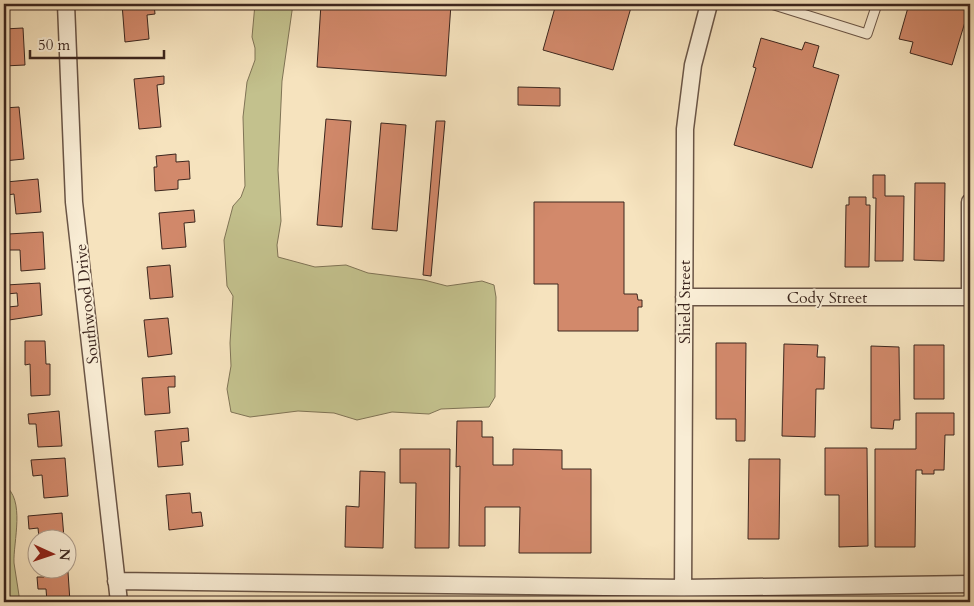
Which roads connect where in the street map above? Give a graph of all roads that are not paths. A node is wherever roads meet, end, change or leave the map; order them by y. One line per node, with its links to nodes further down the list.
1 (66, 4): 8 (street, Southwood Drive)
2 (709, 4): 6 (street, Shield Street)
3 (771, 4): 4 (lane)
4 (876, 4)
5 (970, 202): 7 (street)
6 (684, 297): 7 (street, Cody Street); 10 (street, Shield Street)
7 (970, 297)
8 (116, 582): 10 (street); 11 (street, Southwood Drive)
9 (970, 584): 10 (street)
10 (683, 595)
11 (119, 602)

